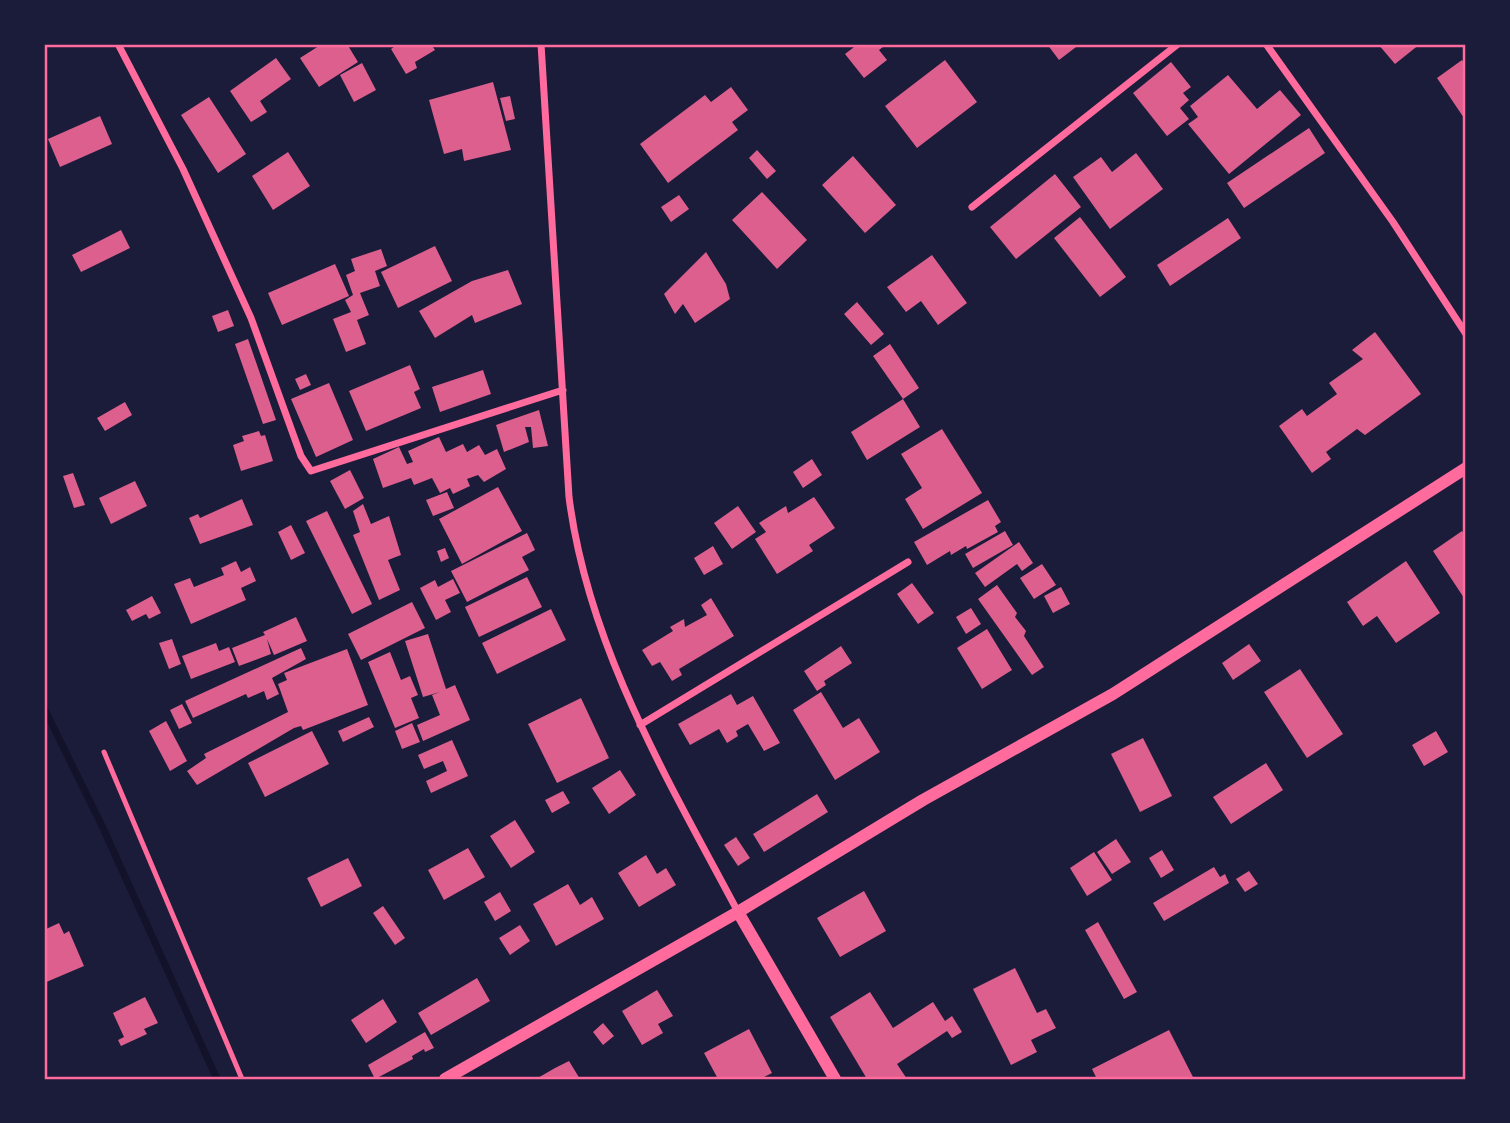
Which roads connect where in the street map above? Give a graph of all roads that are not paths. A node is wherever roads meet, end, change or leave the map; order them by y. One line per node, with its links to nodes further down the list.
1 (118, 44): 7 (street)
2 (541, 44): 7 (street)
3 (1178, 44): 5 (street)
4 (1266, 44): 6 (street)
5 (972, 207)
6 (1466, 334)
7 (563, 390): 10 (street)
8 (1466, 468): 12 (street)
9 (908, 562): 10 (street)
10 (640, 725): 12 (street)
11 (104, 752): 13 (lane)
12 (738, 912): 14 (street); 15 (street)
13 (243, 1079)
14 (445, 1079)
15 (835, 1079)

